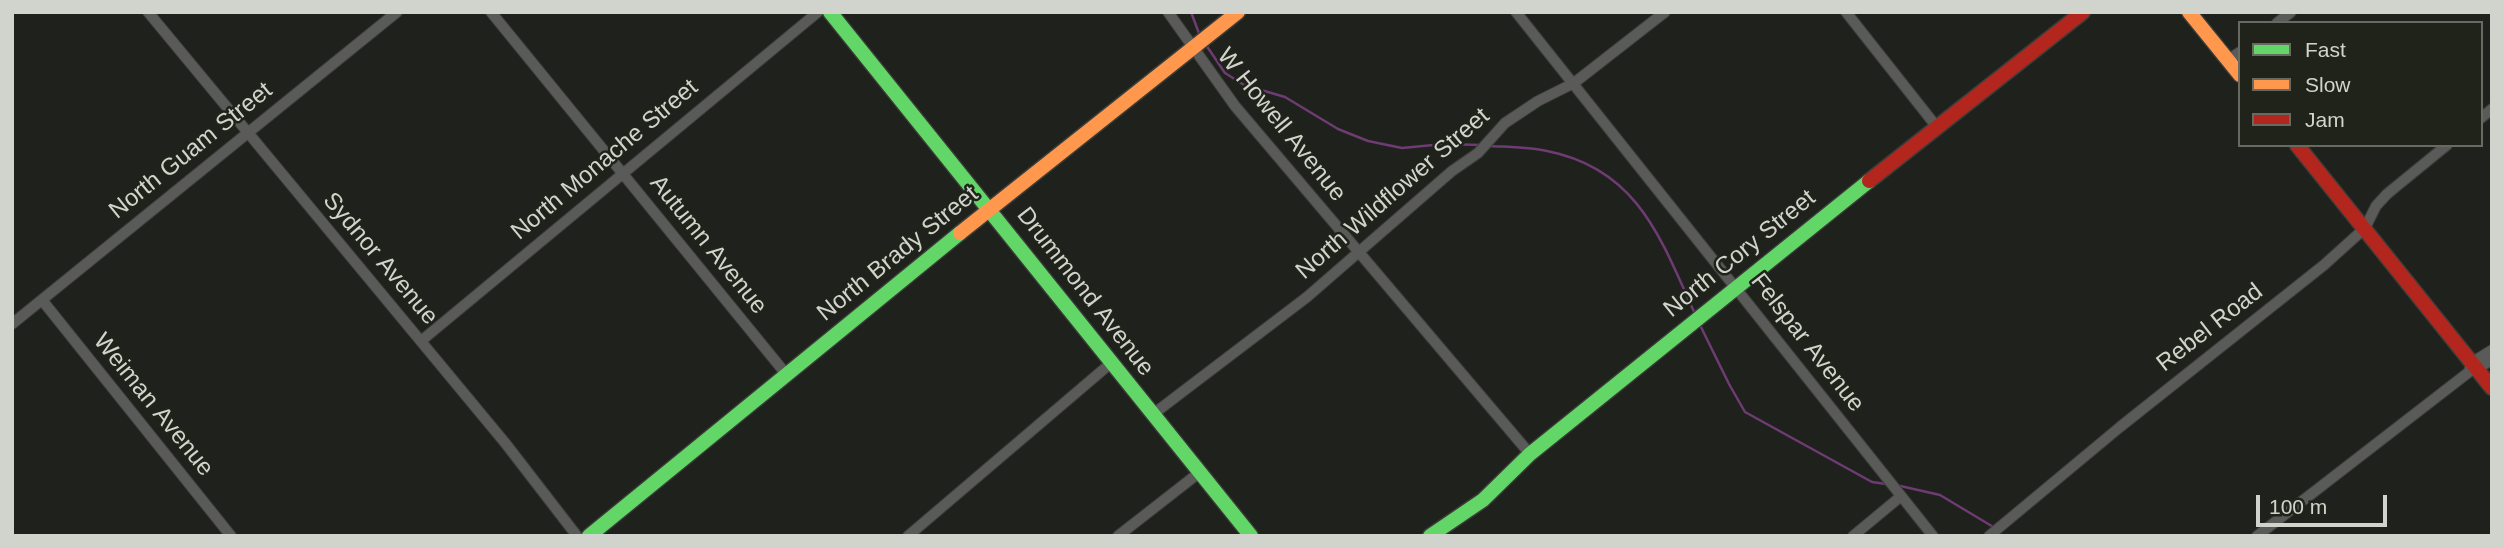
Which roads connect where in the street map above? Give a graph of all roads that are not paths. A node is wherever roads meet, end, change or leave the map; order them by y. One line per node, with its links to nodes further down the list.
1 (148, 12): 17 (street, Sydnor Avenue)
2 (397, 12): 17 (street, North Guam Street)
3 (491, 12): 20 (street, Autumn Avenue)
4 (818, 12): 20 (street, North Monache Street)
5 (830, 12): 21 (street, Drummond Avenue)
6 (1168, 12): 13 (street, W Howell Avenue)
7 (1238, 12): 13 (street, North Brady Street)
8 (1516, 12): 15 (street, Felspar Avenue)
9 (1665, 12): 15 (street, North Wildflower Street)
10 (1846, 12): 16 (street)
11 (2083, 12): 16 (street, North Cory Street)
12 (2189, 12): 14 (street)
13 (1192, 48): 21 (street, North Brady Street); 23 (street, W Howell Avenue)
14 (2234, 56)
15 (1574, 83): 23 (street, North Wildflower Street); 24 (street, Felspar Avenue)
16 (1937, 126): 24 (street, North Cory Street)
17 (247, 132): 25 (street, North Guam Street); 27 (street, Sydnor Avenue)
18 (2299, 147): 22 (street)
19 (2445, 147): 22 (street, Rebel Road)
20 (622, 173): 27 (street, North Monache Street); 32 (street, Autumn Avenue)
21 (990, 209): 30 (street, Drummond Avenue); 32 (street, North Brady Street)
22 (2365, 228): 31 (street); 47 (street, Rebel Road)
23 (1359, 253): 34 (street, North Wildflower Street); 35 (street, W Howell Avenue)
24 (1736, 287): 35 (street, North Cory Street); 37 (street, Felspar Avenue)
25 (42, 300): 26 (street, North Guam Street); 38 (street, Weiman Avenue)
26 (12, 324)
27 (421, 341): 39 (street, Sydnor Avenue)
28 (2492, 350): 31 (street)
29 (2492, 360): 31 (street)
30 (1111, 363): 34 (street, Drummond Avenue); 41 (street)
31 (2473, 368): 33 (street); 48 (street)
32 (786, 374): 40 (street, North Brady Street)
33 (2492, 388)
34 (1152, 415): 36 (street, Drummond Avenue)
35 (1530, 454): 44 (street, North Cory Street)
36 (1199, 472): 42 (street); 43 (street, Drummond Avenue)
37 (1900, 497): 45 (street); 46 (street, Felspar Avenue)
38 (230, 536)
39 (578, 536)
40 (589, 536)
41 (908, 536)
42 (1118, 536)
43 (1251, 536)
44 (1430, 536)
45 (1853, 536)
46 (1933, 536)
47 (1989, 536)
48 (2257, 536)

